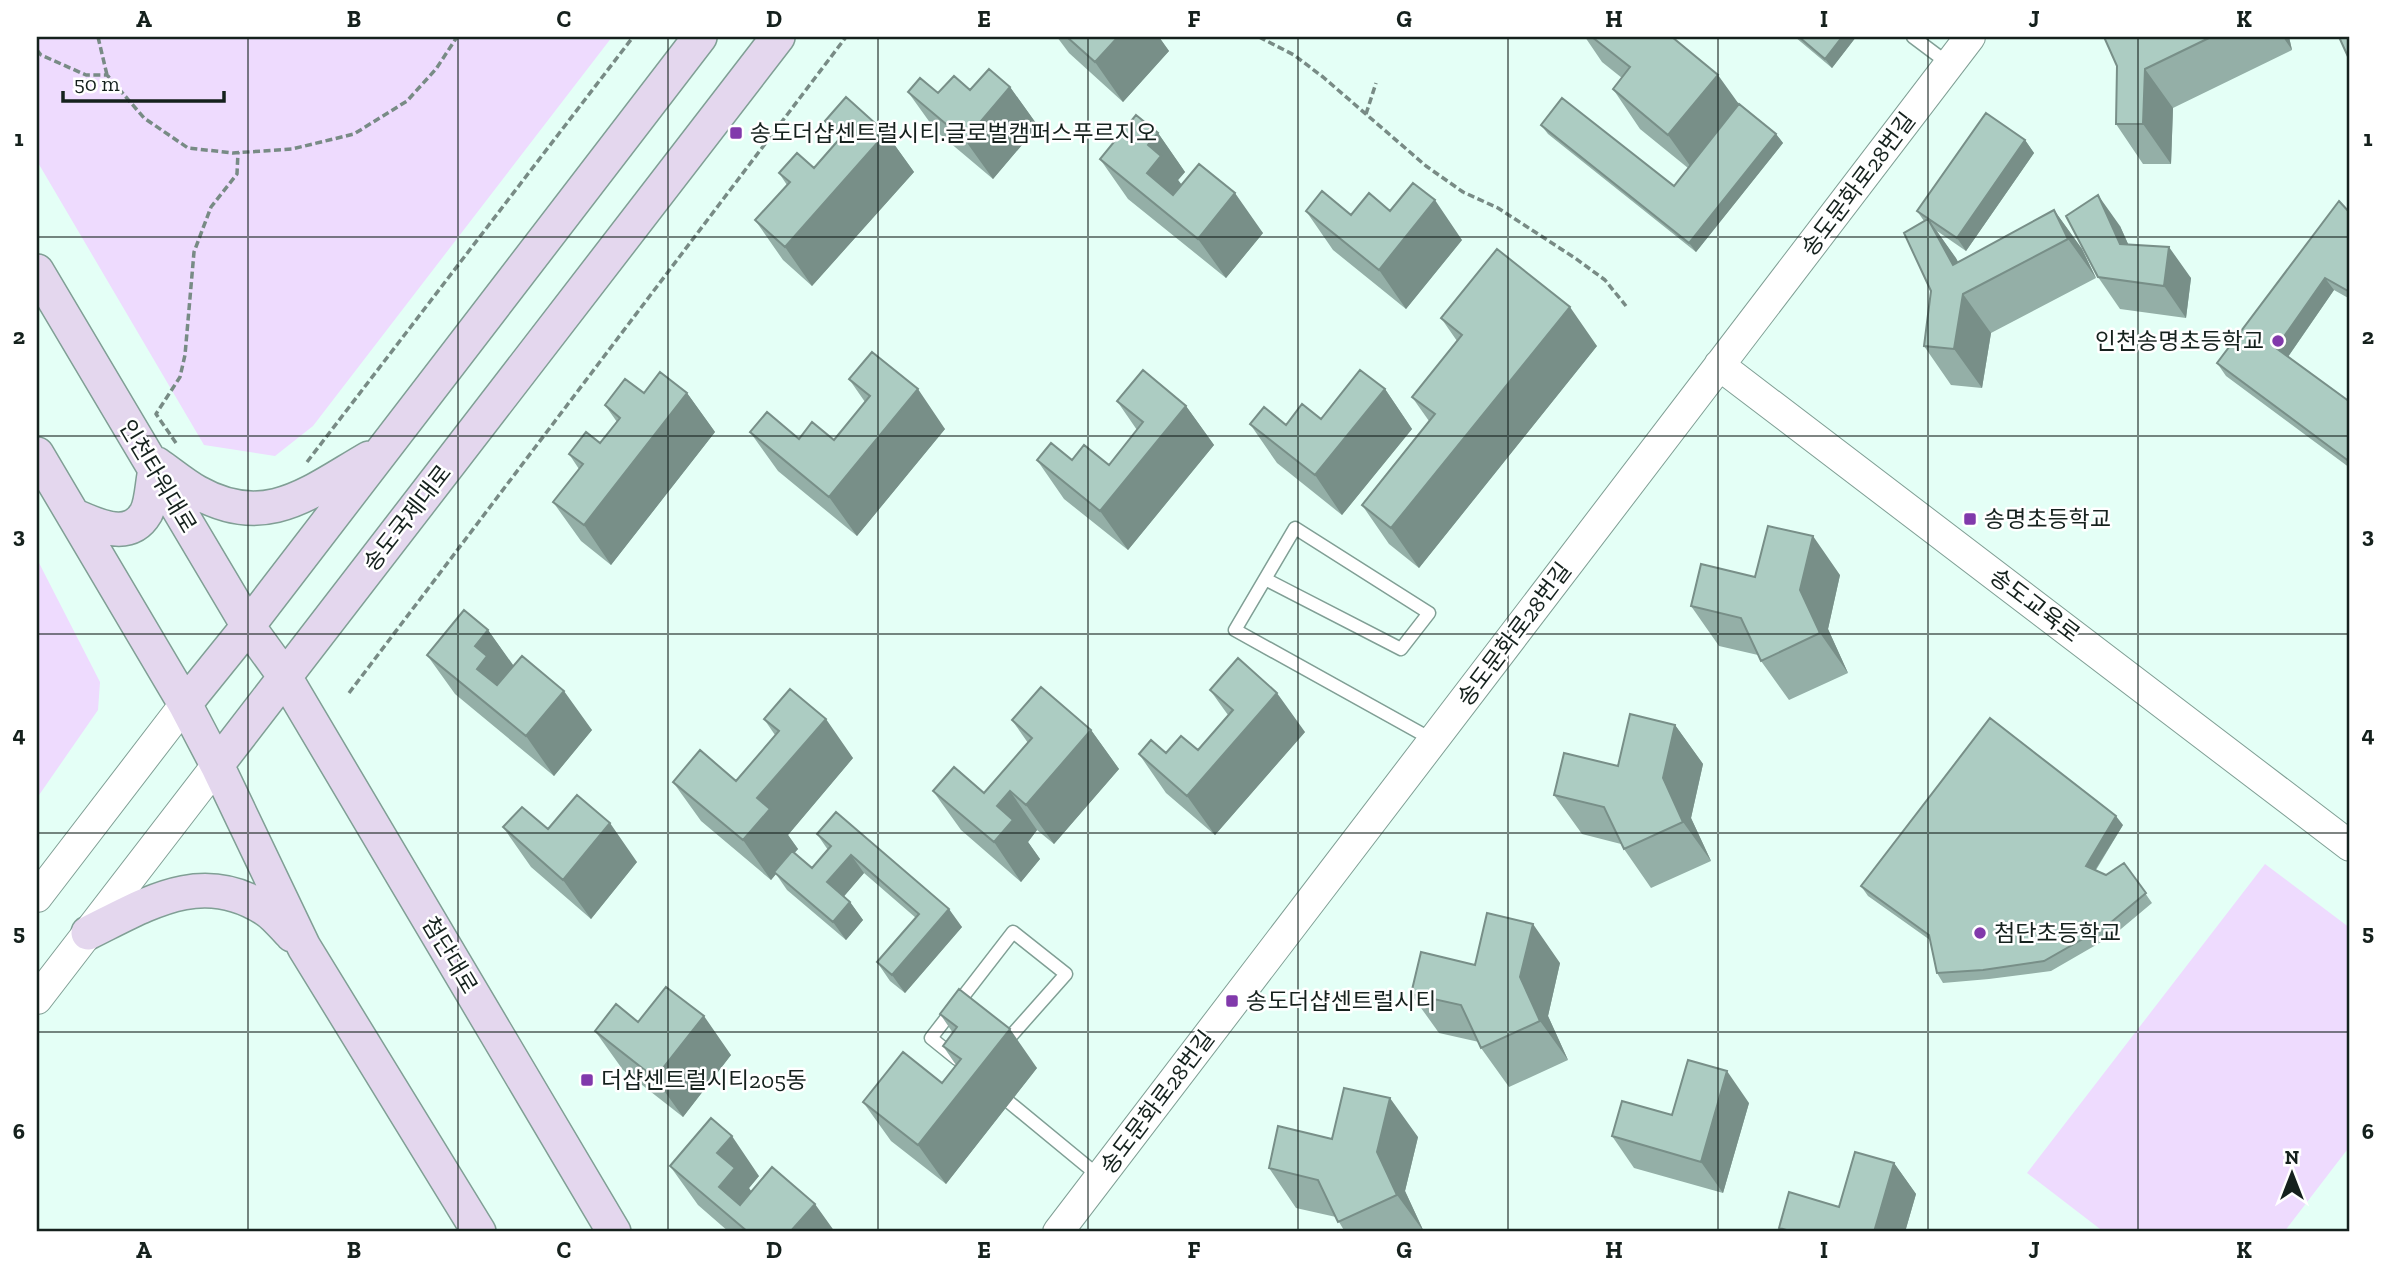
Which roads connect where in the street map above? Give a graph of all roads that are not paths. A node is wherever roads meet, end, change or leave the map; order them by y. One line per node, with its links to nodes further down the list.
1 (700, 37): 8 (main road)
2 (778, 37): 14 (main road, 송도국제대로)
3 (1913, 37): 5 (lane)
4 (1970, 37): 5 (street, 송도문화로28번길)
5 (1949, 64): 7 (street, 송도문화로28번길)
6 (37, 271): 10 (main road, 인천타워대로)
7 (1719, 365): 16 (street, 송도문화로28번길); 18 (street, 송도교육로)
8 (384, 450): 10 (main road); 13 (main road)
9 (37, 454): 11 (main road)
10 (151, 464): 11 (main road); 13 (main road, 인천타워대로)
11 (73, 515): 15 (main road)
12 (1265, 579): 12 (lane); 16 (lane)
13 (248, 626): 14 (main road, 인천타워대로); 15 (main road)
14 (285, 677): 17 (main road, 송도국제대로); 28 (main road, 첨단대로)
15 (185, 704): 17 (main road); 19 (street)
16 (1433, 740): 26 (street, 송도문화로28번길)
17 (217, 765): 20 (street, 송도국제대로); 21 (main road)
18 (2350, 846)
19 (37, 897)
20 (88, 933): 21 (main road); 22 (street, 송도국제대로)
21 (304, 947): 27 (main road)
22 (37, 999)
23 (994, 1056): 24 (lane)
24 (963, 1064)
25 (984, 1081): 26 (lane)
26 (1100, 1177): 29 (street, 송도문화로28번길)
27 (479, 1232)
28 (614, 1232)
29 (1058, 1232)

